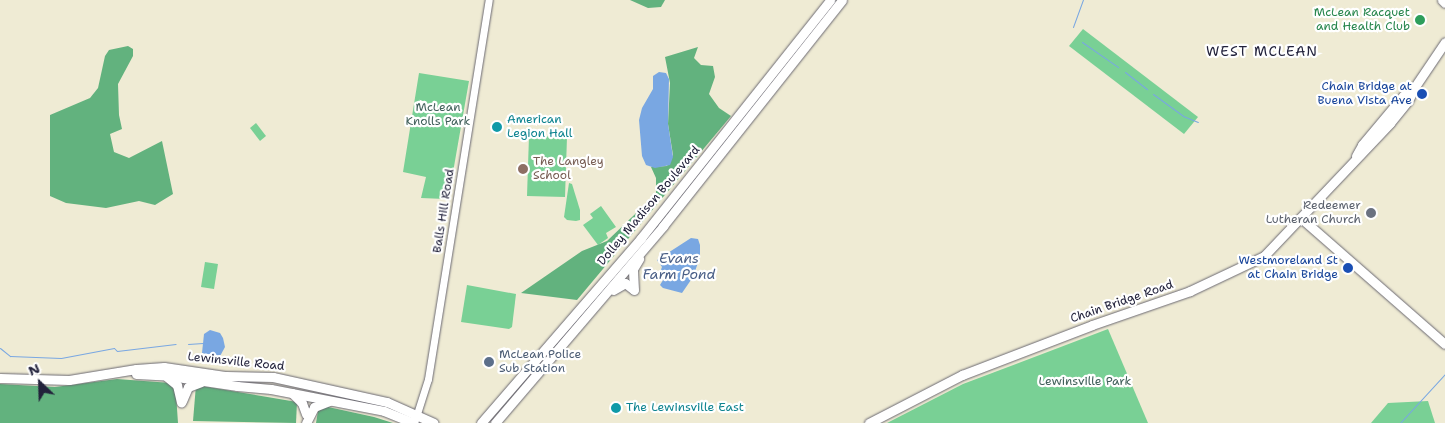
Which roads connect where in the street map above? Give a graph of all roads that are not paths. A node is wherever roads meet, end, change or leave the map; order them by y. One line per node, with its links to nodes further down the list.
1 (489, 0): 19 (street, Balls Hill Road)
2 (830, 0): 17 (main road, Dolley Madison Boulevard)
3 (842, 0): 8 (main road, Dolley Madison Boulevard)
4 (1442, 0): 5 (main road)
5 (1445, 3)
6 (1445, 42): 7 (main road, Chain Bridge Road)
7 (1300, 218): 10 (main road); 24 (main road, Chain Bridge Road)
8 (656, 234): 9 (main road, Dolley Madison Boulevard); 9 (main road)
9 (592, 308): 23 (main road, Dolley Madison Boulevard)
10 (1445, 344)
11 (119, 373): 12 (main road, Lewinsville Road); 13 (main road, Lewinsville Road); 19 (main road, Lewinsville Road)
12 (158, 375): 14 (main road, Lewinsville Road); 14 (main road)
13 (0, 378)
14 (208, 381): 15 (main road, Lewinsville Road)
15 (291, 393): 16 (main road, Lewinsville Road); 18 (main road)
16 (330, 401): 18 (main road); 19 (main road, Lewinsville Road)
17 (491, 412): 21 (main road); 22 (main road, Dolley Madison Boulevard)
18 (306, 419)
19 (415, 420): 20 (main road, Lewinsville Road)
20 (434, 423)
21 (476, 423)
22 (481, 423)
23 (495, 423)
24 (869, 423)

